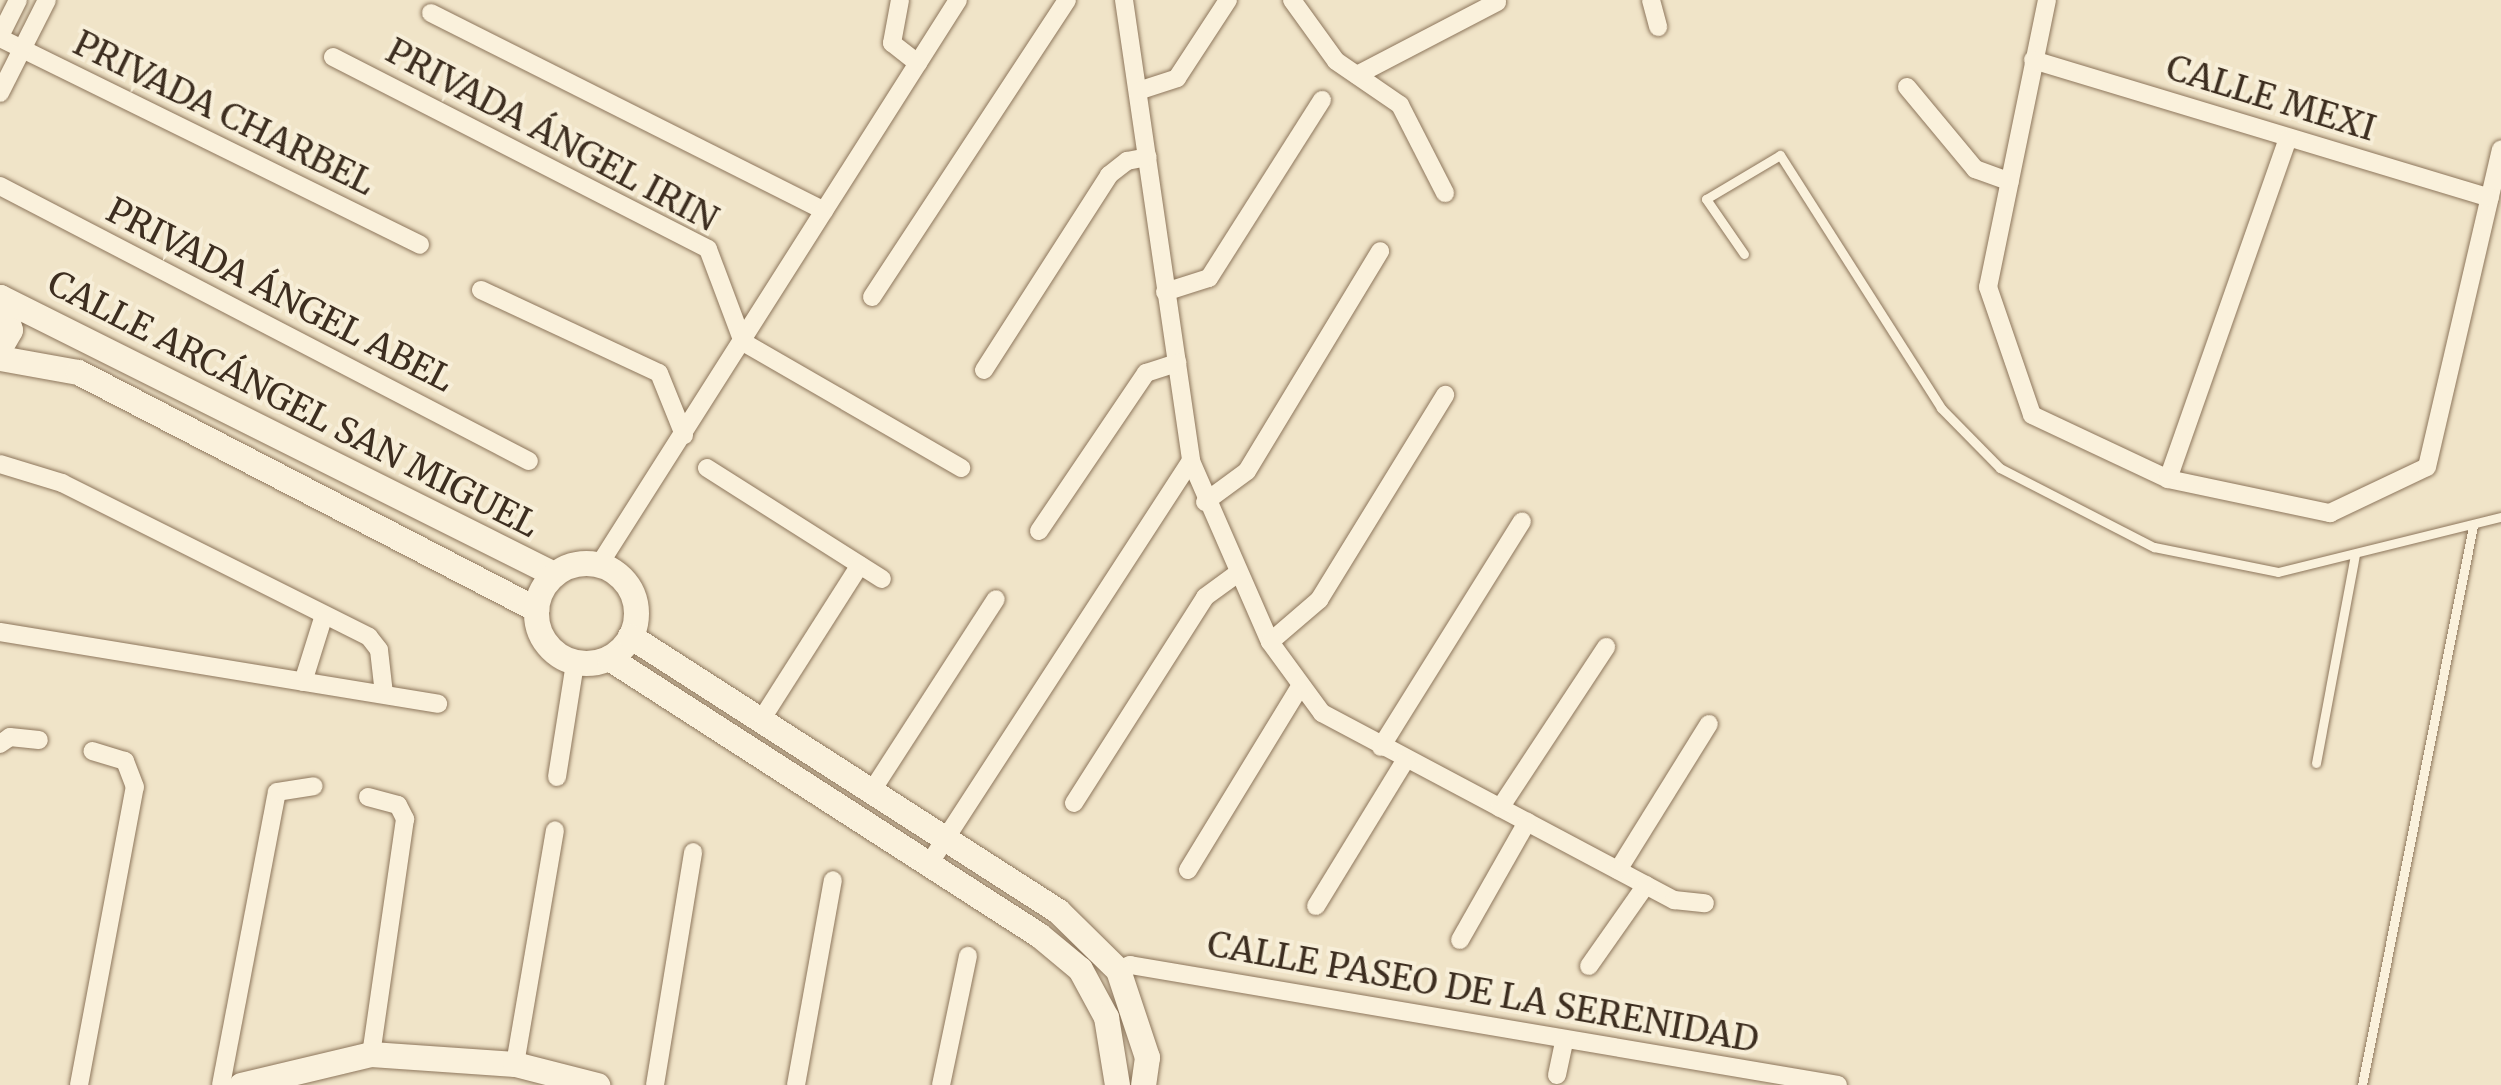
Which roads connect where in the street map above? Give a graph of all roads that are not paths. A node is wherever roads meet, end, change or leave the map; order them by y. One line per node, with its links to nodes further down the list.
1 (18, 0): 14 (street)
2 (48, 0): 15 (street)
3 (900, 0): 18 (street)
4 (958, 0): 18 (street)
5 (1067, 0): 38 (street)
6 (1124, 0): 21 (street)
7 (1228, 0): 21 (street)
8 (1292, 0): 19 (street)
9 (1651, 0): 13 (street)
10 (2047, 0): 17 (street)
11 (1497, 2): 19 (street)
12 (431, 12): 31 (street)
13 (1658, 27)
14 (0, 37): 15 (street, PRIVADA CHARBEL)
15 (22, 50): 22 (street); 32 (street, PRIVADA CHARBEL)
16 (334, 57): 39 (street, PRIVADA ÁNGEL IRIN)
17 (2033, 60): 24 (street, CALLE MEXI); 27 (street)
18 (918, 63): 31 (street)
19 (1357, 75): 29 (street)
20 (1907, 86): 27 (street)
21 (1141, 90): 26 (street)
22 (0, 93)
23 (1322, 100): 36 (street)
24 (2288, 139): 30 (street, CALLE MEXI); 51 (street)
25 (2501, 148): 30 (street)
26 (1148, 157): 36 (street); 43 (street)
27 (2010, 182): 51 (street)
28 (0, 186): 46 (street, PRIVADA ÁNGEL ABEL)
29 (1445, 193)
30 (2490, 198): 51 (street)
31 (824, 210): 39 (street)
32 (420, 244)
33 (1380, 251): 52 (street)
34 (1744, 254): 57 (lane)
35 (481, 290): 45 (street)
36 (1165, 292): 42 (street)
37 (0, 297): 40 (street); 61 (street, CALLE ARCÁNGEL SAN MIGUEL)
38 (872, 297)
39 (742, 342): 45 (street); 50 (street)
40 (0, 348)
41 (0, 358): 64 (street, CALLE ARCÁNGEL SAN MIGUEL)
42 (1177, 363): 47 (street); 56 (street)
43 (984, 370)
44 (1445, 395): 68 (street)
45 (684, 435): 58 (street)
46 (529, 461)
47 (1191, 461): 52 (street); 92 (street)
48 (0, 464): 65 (street)
49 (708, 468): 59 (street)
50 (961, 468)
51 (2168, 479)
52 (1205, 502): 60 (street)
53 (2501, 518): 55 (lane)
54 (1522, 522): 80 (street)
55 (2472, 526): 57 (lane); 119 (lane)
56 (1040, 531)
57 (2355, 555): 83 (lane)
58 (600, 565): 61 (street); 67 (street)
59 (860, 565): 62 (street); 76 (street)
60 (1238, 573): 68 (street); 88 (street)
61 (554, 574): 64 (street)
62 (882, 579)
63 (996, 598): 86 (street)
64 (536, 609): 71 (street)
65 (324, 615): 72 (street); 74 (street)
66 (0, 632): 72 (street)
67 (630, 636): 70 (street); 76 (street)
68 (1270, 642): 73 (street)
69 (1606, 647): 89 (street)
70 (609, 658): 71 (street); 94 (street)
71 (575, 663): 84 (street)
72 (303, 682): 74 (street)
73 (1300, 688): 80 (street); 95 (street)
74 (384, 694): 75 (street)
75 (438, 704)
76 (763, 717): 86 (street)
77 (1708, 724): 96 (street)
78 (39, 740): 79 (street)
79 (0, 744)
80 (1381, 747): 82 (street)
81 (94, 751): 109 (street)
82 (1406, 759): 89 (street); 100 (street)
83 (2316, 763)
84 (557, 778)
85 (314, 786): 110 (street)
86 (874, 789): 92 (street)
87 (368, 798): 106 (street)
88 (1074, 803)
89 (1500, 808): 90 (street)
90 (1527, 822): 96 (street); 101 (street)
91 (554, 830): 107 (street)
92 (946, 838): 94 (street); 104 (street)
93 (693, 852): 113 (street)
94 (929, 864): 116 (street)
95 (1188, 870)
96 (1618, 870): 98 (street)
97 (833, 880): 114 (street)
98 (1646, 886): 99 (street); 103 (street)
99 (1705, 903)
100 (1316, 906)
101 (1460, 940)
102 (968, 956): 115 (street)
103 (1589, 966)
104 (1118, 970): 105 (street, CALLE PASEO DE LA SERENIDAD); 117 (street)
105 (1564, 1040): 108 (street); 118 (street, CALLE PASEO DE LA SERENIDAD)
106 (370, 1054): 107 (street); 111 (street)
107 (515, 1064): 112 (street)
108 (1557, 1075)
109 (79, 1085)
110 (221, 1085)
111 (240, 1085)
112 (598, 1085)
113 (656, 1085)
114 (796, 1085)
115 (941, 1085)
116 (1117, 1085)
117 (1144, 1085)
118 (1838, 1085)
119 (2362, 1085)

